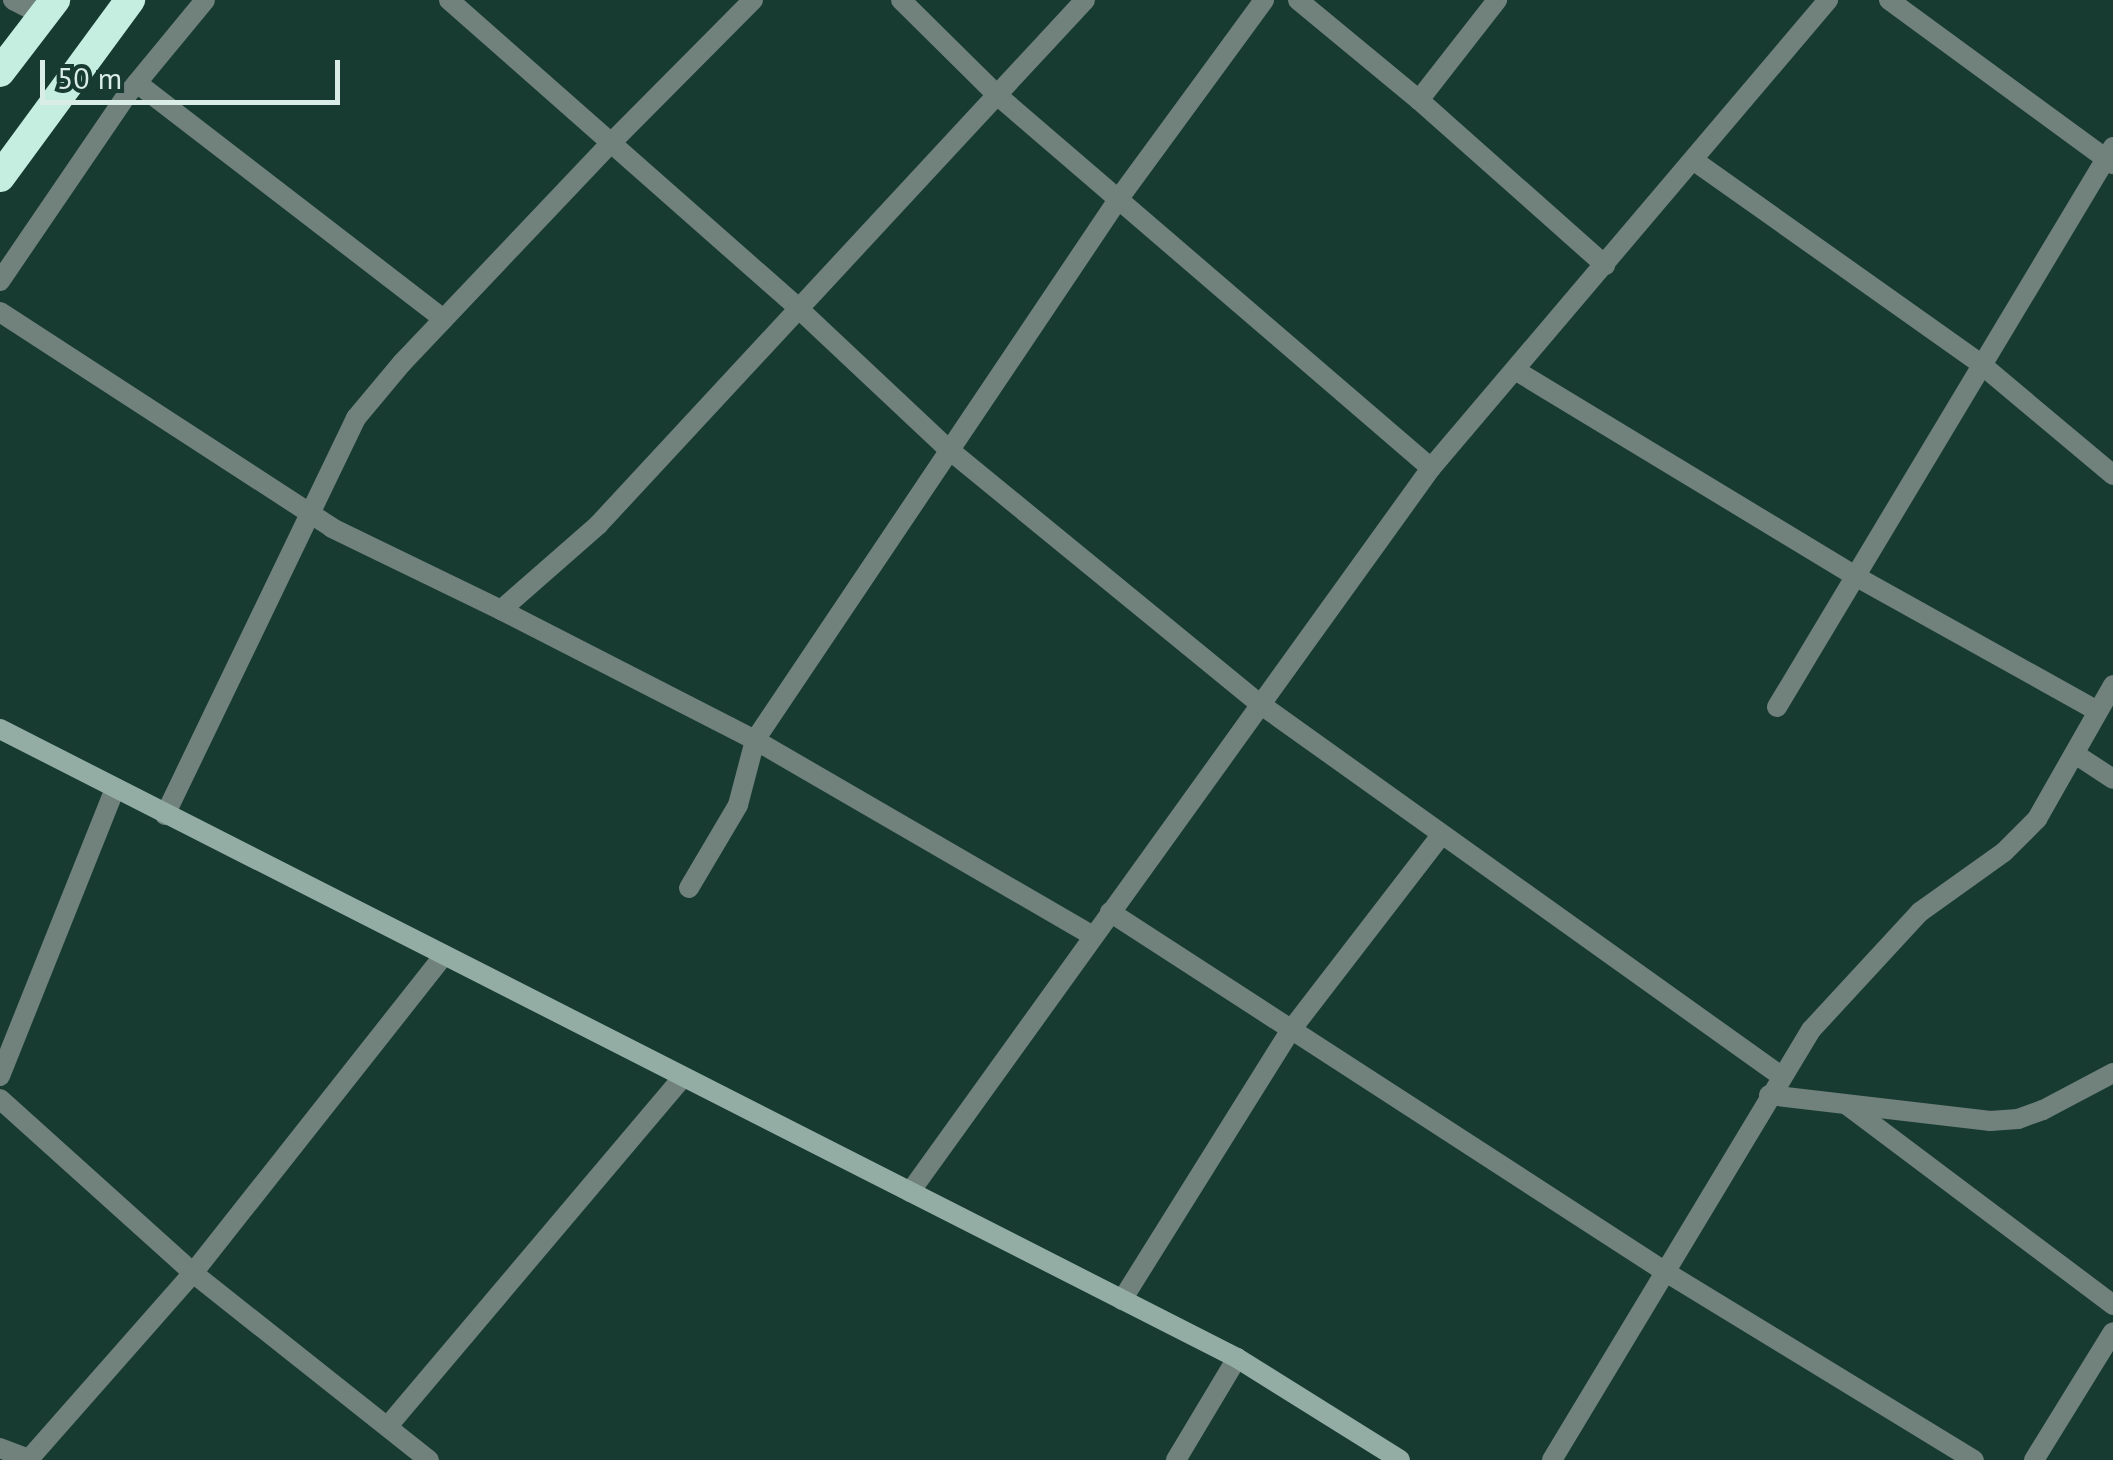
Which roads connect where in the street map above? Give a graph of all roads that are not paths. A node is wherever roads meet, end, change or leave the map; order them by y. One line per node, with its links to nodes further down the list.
1 (13, 0): 13 (street)
2 (130, 0): 21 (highway)
3 (205, 0): 15 (street)
4 (448, 0): 18 (street)
5 (752, 0): 18 (street)
6 (901, 0): 16 (street)
7 (1085, 0): 16 (street)
8 (1264, 0): 22 (street)
9 (1298, 0): 17 (street)
10 (1496, 0): 17 (street)
11 (1828, 0): 20 (street)
12 (1889, 0): 19 (street)
13 (49, 8): 14 (highway)
14 (0, 72)
15 (136, 83): 24 (street); 27 (street)
16 (997, 96): 22 (street); 25 (street)
17 (1419, 100): 23 (street)
18 (610, 144): 25 (street); 27 (street)
19 (2111, 157): 28 (street)
20 (1693, 160): 23 (street); 28 (street)
21 (0, 177)
22 (1117, 200): 30 (street); 31 (street)
23 (1605, 266): 29 (street)
24 (0, 281)
25 (799, 308): 30 (street); 35 (street)
26 (0, 312): 33 (street)
27 (444, 319): 33 (street)
28 (1982, 366): 32 (street); 34 (street)
29 (1515, 370): 31 (street); 34 (street)
30 (948, 448): 37 (street); 41 (street)
31 (1431, 468): 37 (street)
32 (2113, 475)
33 (311, 515): 35 (street); 45 (street)
34 (1855, 576): 38 (street); 39 (street)
35 (501, 610): 41 (street)
36 (2113, 685): 39 (street)
37 (1260, 704): 46 (street); 48 (street)
38 (1777, 707)
39 (2098, 711): 42 (street)
40 (0, 729): 44 (street)
41 (755, 740): 47 (street); 49 (street)
42 (2075, 754): 43 (street); 55 (street)
43 (2113, 780)
44 (115, 789): 45 (street); 52 (street)
45 (165, 815): 50 (street)
46 (1442, 834): 51 (street); 55 (street)
47 (689, 888)
48 (1110, 912): 49 (street); 51 (street)
49 (1093, 936): 60 (street)
50 (444, 955): 56 (street); 62 (street)
51 (1292, 1030): 61 (street); 63 (street)
52 (9, 1032): 54 (street)
53 (2113, 1072): 59 (street)
54 (0, 1076)
55 (1781, 1076): 57 (street)
56 (683, 1077): 60 (street); 67 (street)
57 (1769, 1095): 59 (street); 61 (street)
58 (0, 1099): 62 (street)
59 (1845, 1104): 64 (street)
60 (910, 1192): 63 (street)
61 (1664, 1271): 73 (street); 74 (street)
62 (193, 1273): 67 (street); 69 (street)
63 (1122, 1300): 66 (street)
64 (2113, 1305)
65 (2113, 1332): 75 (street)
66 (1237, 1358): 71 (street); 72 (street)
67 (388, 1426): 70 (street)
68 (0, 1448): 69 (street)
69 (31, 1460)
70 (429, 1460)
71 (1176, 1460)
72 (1400, 1460)
73 (1552, 1460)
74 (1974, 1460)
75 (2034, 1460)

